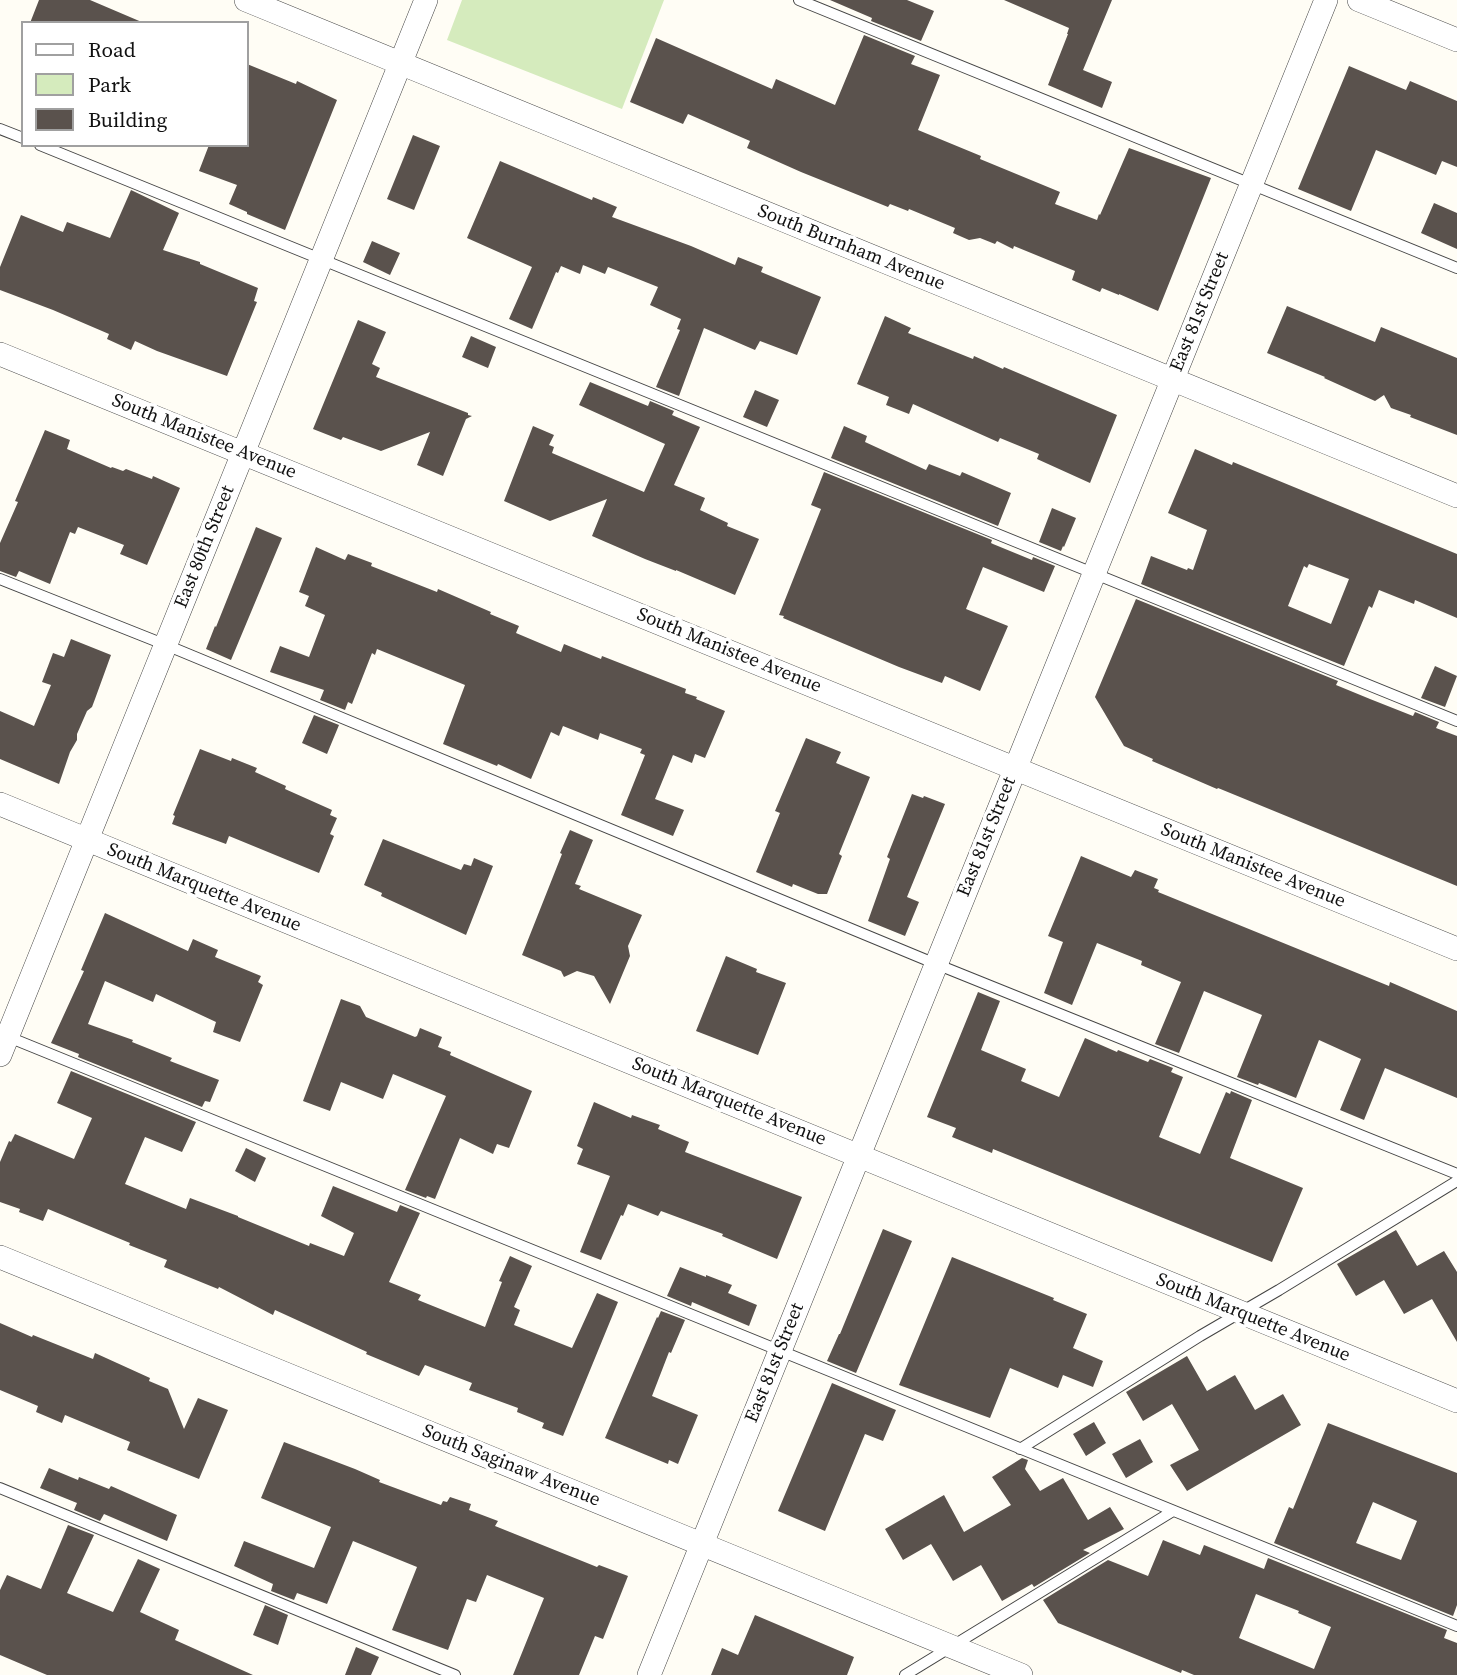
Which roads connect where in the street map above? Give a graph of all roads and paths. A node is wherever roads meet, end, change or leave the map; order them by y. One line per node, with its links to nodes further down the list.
1 (246, 0): 7 (street, South Burnham Avenue)
2 (426, 0): 7 (street, East 80th Street)
3 (799, 0): 11 (lane)
4 (1326, 0): 11 (street, East 81st Street)
5 (1359, 0): 6 (street)
6 (1457, 40)
7 (400, 64): 12 (street, East 80th Street); 15 (street, South Burnham Avenue)
8 (0, 129): 9 (lane)
9 (21, 137)
10 (45, 147): 12 (lane)
11 (1251, 185): 13 (lane); 15 (street, East 81st Street)
12 (321, 260): 16 (street, East 80th Street); 18 (lane)
13 (1457, 268)
14 (0, 354): 16 (street, South Manistee Avenue)
15 (1172, 380): 17 (street, South Burnham Avenue); 18 (street, East 81st Street)
16 (243, 453): 20 (street, East 80th Street); 22 (street, South Manistee Avenue)
17 (1457, 496)
18 (1094, 573): 21 (lane); 22 (street, East 81st Street)
19 (0, 579): 20 (lane)
20 (166, 645): 24 (street, East 80th Street); 26 (lane)
21 (1457, 721)
22 (1015, 768): 25 (street, South Manistee Avenue); 26 (street, East 81st Street)
23 (0, 804): 24 (street, South Marquette Avenue)
24 (87, 840): 27 (street, East 80th Street); 28 (street, South Marquette Avenue)
25 (1457, 949)
26 (936, 964): 28 (street, East 81st Street); 29 (lane)
27 (2, 1042): 33 (lane)
28 (859, 1156): 32 (street, South Marquette Avenue); 33 (street, East 81st Street)
29 (1457, 1174)
30 (1457, 1181): 32 (lane)
31 (0, 1257): 38 (street, South Saginaw Avenue)
32 (1240, 1313): 34 (street, South Marquette Avenue); 35 (lane)
33 (780, 1351): 35 (lane); 38 (street, East 81st Street)
34 (1457, 1401)
35 (1020, 1449): 37 (lane)
36 (0, 1488): 42 (lane)
37 (1173, 1511): 39 (lane); 40 (lane)
38 (702, 1544): 40 (street, South Saginaw Avenue); 41 (street, East 81st Street)
39 (1457, 1626)
40 (953, 1647): 43 (lane); 44 (street, South Saginaw Avenue)
41 (648, 1674)
42 (455, 1675)
43 (905, 1675)
44 (1021, 1675)

